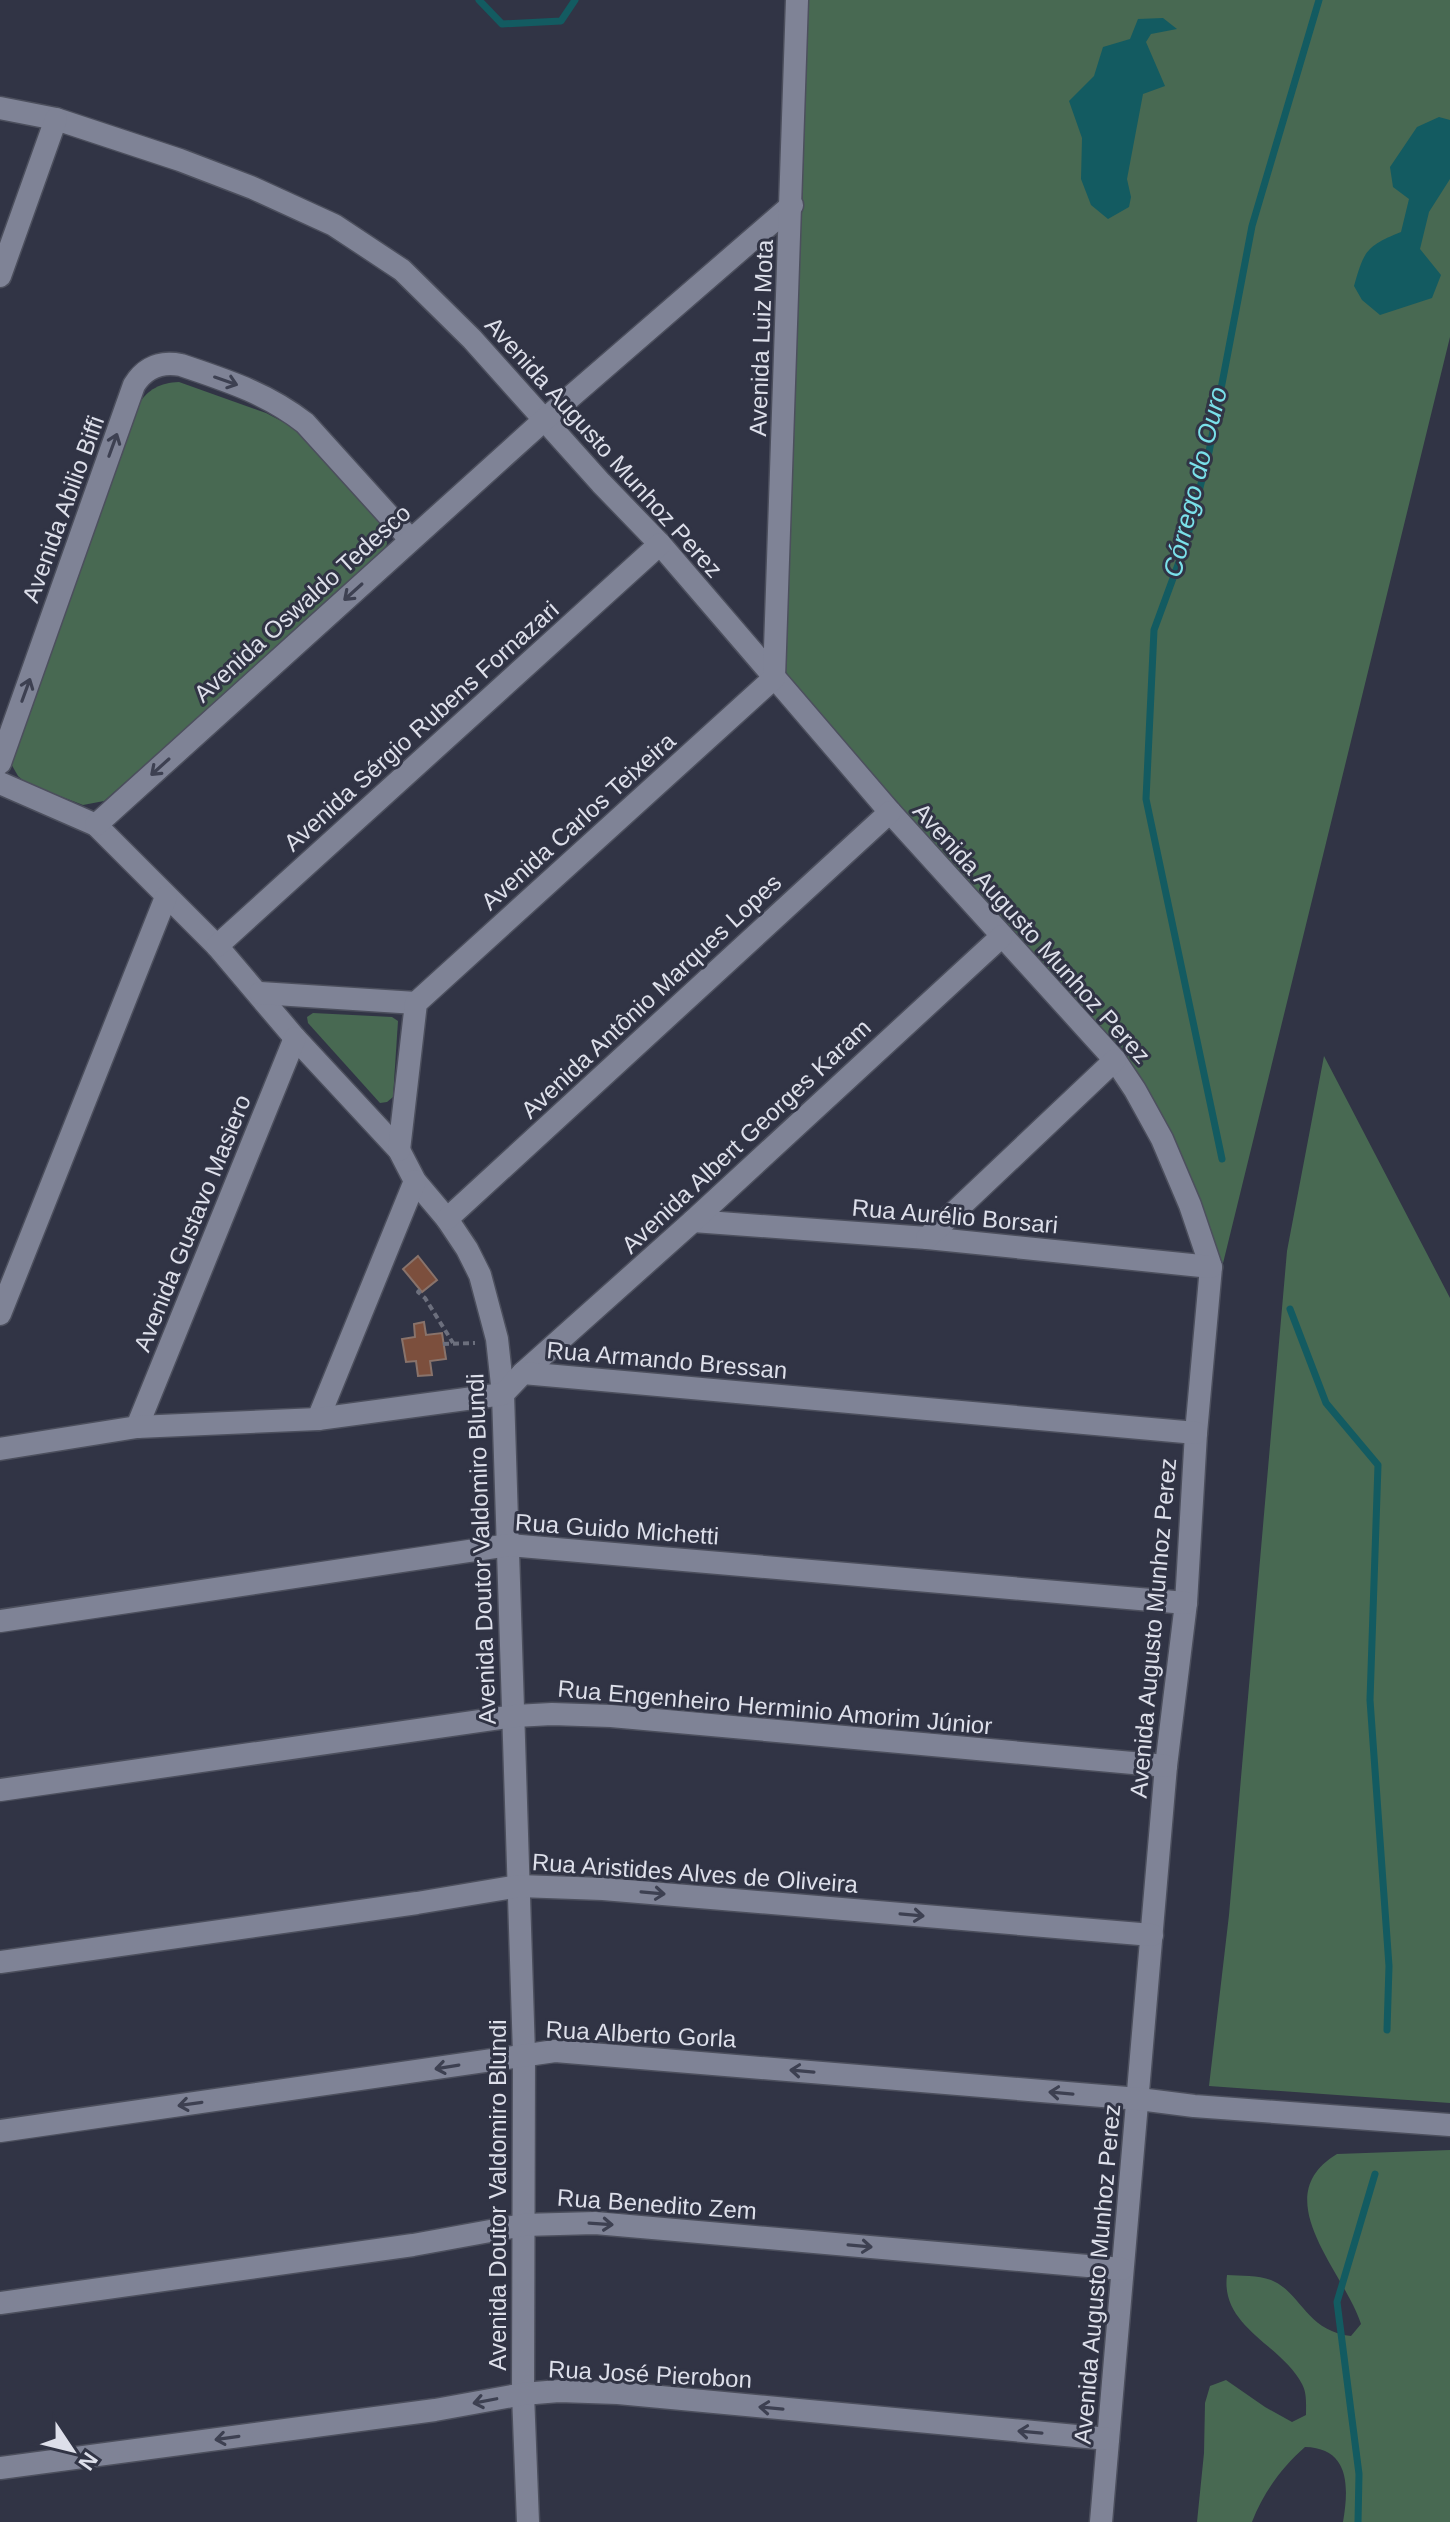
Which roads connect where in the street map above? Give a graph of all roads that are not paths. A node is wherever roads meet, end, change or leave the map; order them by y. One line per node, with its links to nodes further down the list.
1 (797, 0): 4 (street, Avenida Luiz Mota)
2 (0, 108): 3 (street, Avenida Augusto Munhoz Perez)
3 (56, 119): 5 (street); 6 (street, Avenida Augusto Munhoz Perez)
4 (792, 205): 6 (street, Avenida Oswaldo Tedesco); 9 (street, Avenida Luiz Mota)
5 (0, 276)
6 (544, 420): 7 (street, Avenida Oswaldo Tedesco); 8 (street, Avenida Augusto Munhoz Perez)
7 (410, 539): 10 (street, Avenida Abilio Biffi, one-way to 7); 13 (street, Avenida Oswaldo Tedesco, one-way to 13)
8 (660, 544): 9 (street, Avenida Augusto Munhoz Perez); 16 (street, Avenida Sérgio Rubens Fornazari)
9 (774, 678): 12 (street, Avenida Augusto Munhoz Perez); 18 (street, Avenida Carlos Teixeira)
10 (0, 763)
11 (0, 783): 13 (street, Avenida Doutor Valdomiro Blundi)
12 (890, 812): 15 (street, Avenida Augusto Munhoz Perez); 23 (street, Avenida Antônio Marques Lopes)
13 (96, 825): 14 (street, Avenida Doutor Valdomiro Blundi)
14 (166, 897): 16 (street, Avenida Doutor Valdomiro Blundi); 27 (street)
15 (1002, 936): 20 (street, Avenida Augusto Munhoz Perez); 24 (street, Avenida Albert Georges Karam)
16 (217, 946): 17 (street, Avenida Doutor Valdomiro Blundi)
17 (260, 993): 18 (street); 19 (street, Avenida Doutor Valdomiro Blundi)
18 (416, 1003): 21 (street)
19 (295, 1038): 21 (street, Avenida Doutor Valdomiro Blundi); 31 (street, Avenida Gustavo Masiero)
20 (1115, 1060): 25 (street); 26 (street, Avenida Augusto Munhoz Perez)
21 (399, 1150): 22 (street, Avenida Doutor Valdomiro Blundi)
22 (415, 1181): 23 (street, Avenida Doutor Valdomiro Blundi); 30 (street)
23 (447, 1219): 29 (street, Avenida Doutor Valdomiro Blundi)
24 (693, 1221): 25 (street, Rua Aurélio Borsari); 28 (street, Avenida Albert Georges Karam)
25 (927, 1238): 26 (street, Rua Aurélio Borsari)
26 (1211, 1267): 32 (street, Avenida Augusto Munhoz Perez)
27 (0, 1314)
28 (523, 1373): 29 (street, Rua Armando Bressan); 32 (street, Rua Armando Bressan)
29 (503, 1394): 30 (street); 34 (street, Avenida Doutor Valdomiro Blundi)
30 (318, 1419): 31 (street)
31 (137, 1427): 33 (street)
32 (1196, 1433): 35 (street, Avenida Augusto Munhoz Perez)
33 (0, 1449)
34 (509, 1545): 35 (street, Rua Guido Michetti); 36 (street, Rua Guido Michetti); 37 (street, Avenida Doutor Valdomiro Blundi)
35 (1186, 1603): 38 (street, Avenida Augusto Munhoz Perez)
36 (0, 1621)
37 (515, 1716): 38 (street, Rua Engenheiro Herminio Amorim Júnior); 39 (street, Rua Engenheiro Herminio Amorim Júnior); 40 (street, Avenida Doutor Valdomiro Blundi)
38 (1166, 1766): 41 (street, Avenida Augusto Munhoz Perez)
39 (0, 1790)
40 (519, 1886): 41 (street, Rua Aristides Alves de Oliveira, one-way to 41); 42 (street, Rua Aristides Alves de Oliveira); 43 (street, Avenida Doutor Valdomiro Blundi)
41 (1152, 1935): 44 (street, Avenida Augusto Munhoz Perez)
42 (0, 1962)
43 (524, 2054): 44 (street, Rua Alberto Gorla, one-way to 43); 46 (street, Rua Alberto Gorla, one-way to 46); 47 (street, Avenida Doutor Valdomiro Blundi)
44 (1139, 2099): 45 (street, Rua Alberto Gorla); 48 (street, Avenida Augusto Munhoz Perez)
45 (1450, 2125)
46 (0, 2131)
47 (523, 2225): 48 (street, Rua Benedito Zem, one-way to 48); 49 (street, Rua Benedito Zem); 50 (street, Avenida Doutor Valdomiro Blundi)
48 (1122, 2269): 51 (street, Avenida Augusto Munhoz Perez)
49 (0, 2303)
50 (523, 2394): 51 (street, Rua José Pierobon, one-way to 50); 52 (street, Rua José Pierobon, one-way to 52); 53 (street, Avenida Doutor Valdomiro Blundi)
51 (1108, 2439): 54 (street, Avenida Augusto Munhoz Perez)
52 (0, 2468)
53 (528, 2522)
54 (1101, 2522)

